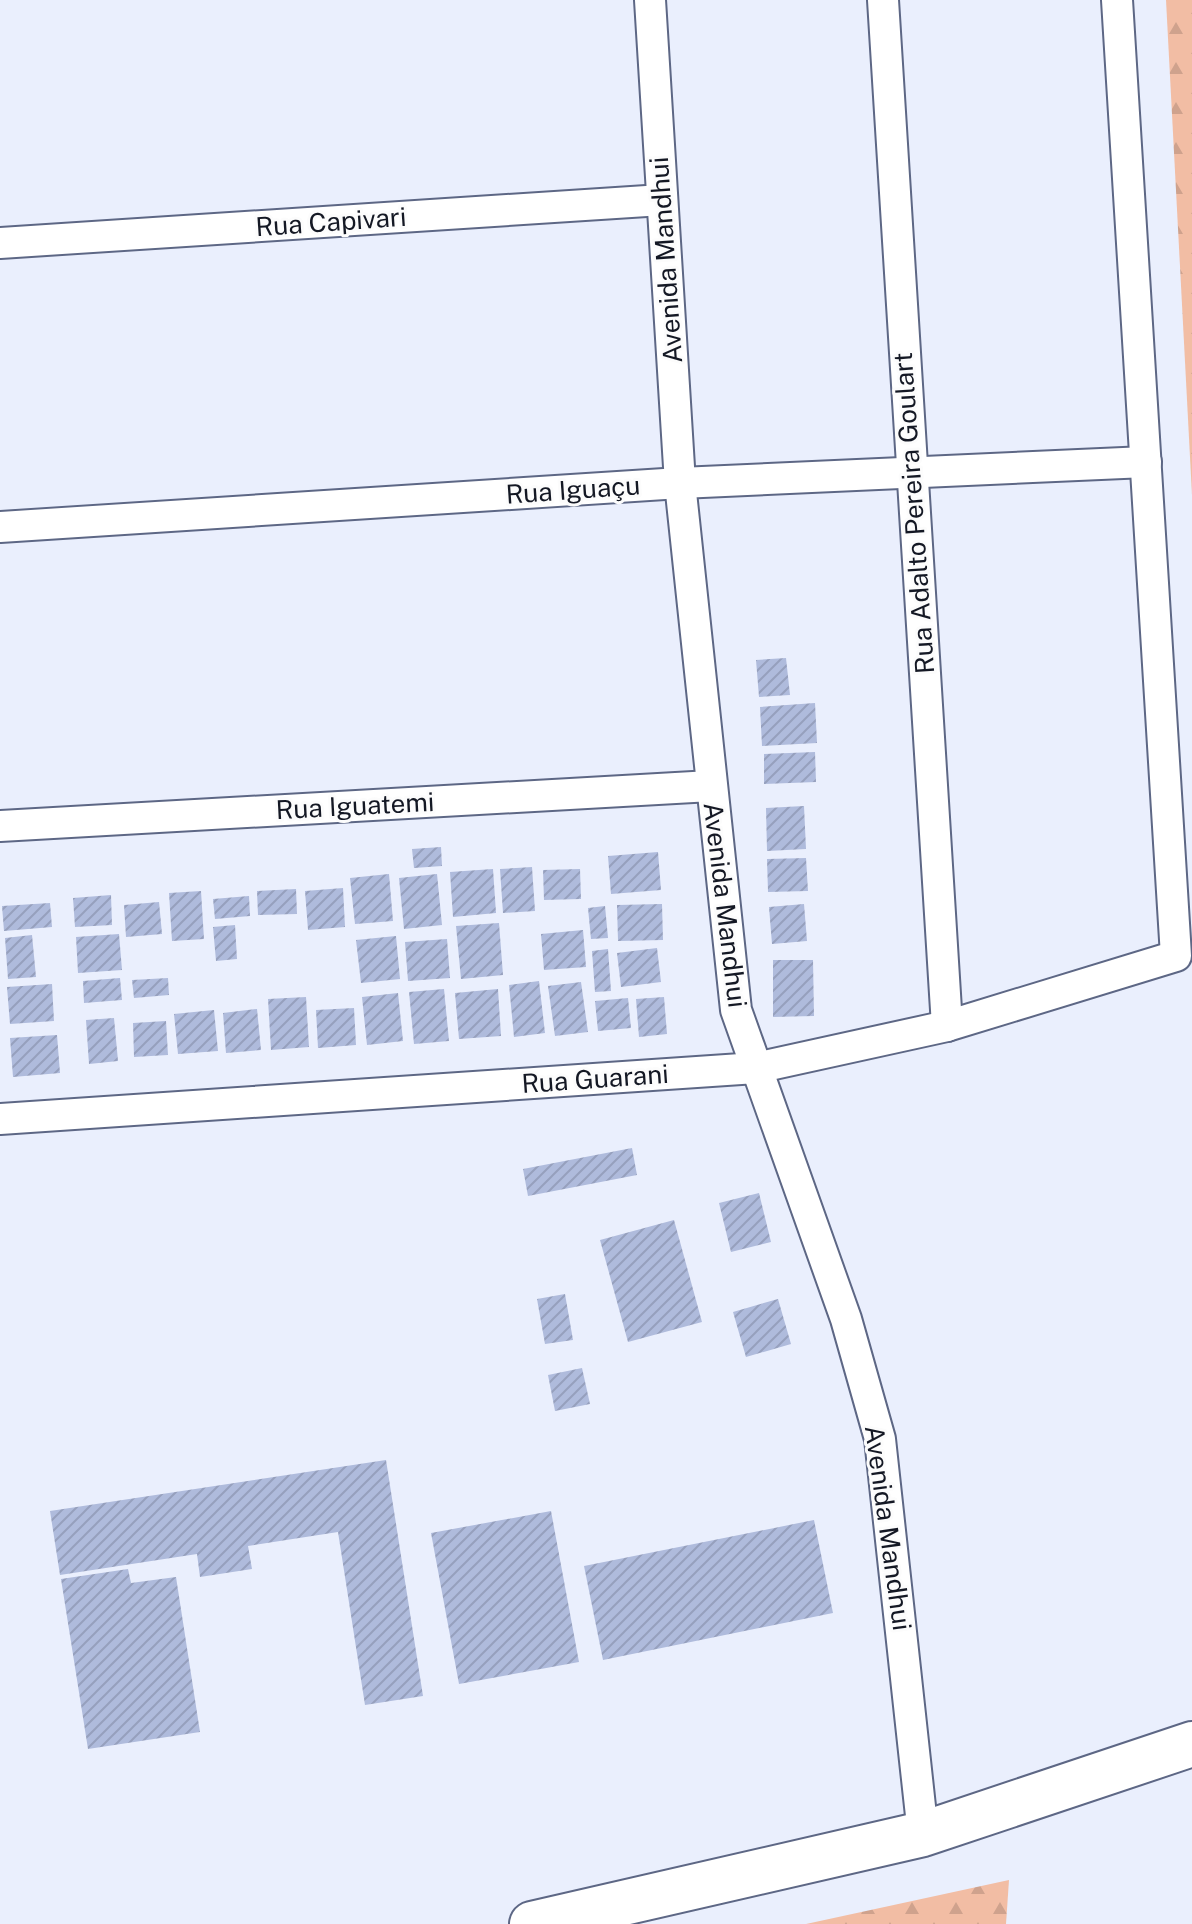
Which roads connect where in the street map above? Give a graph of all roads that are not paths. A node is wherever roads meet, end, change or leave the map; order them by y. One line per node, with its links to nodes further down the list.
1 (650, 0): 4 (street, Avenida Mandhui)
2 (883, 0): 7 (street, Rua Adalto Pereira Goulart)
3 (1117, 0): 6 (street)
4 (662, 200): 5 (street, Rua Capivari); 8 (street, Avenida Mandhui)
5 (0, 243)
6 (1146, 462): 7 (street, Rua Iguaçu); 12 (street, Rua Guarani)
7 (912, 472): 8 (street, Rua Iguaçu); 12 (street, Rua Adalto Pereira Goulart)
8 (680, 483): 9 (street, Rua Iguaçu); 10 (street, Avenida Mandhui)
9 (0, 527)
10 (711, 786): 11 (street, Rua Iguatemi); 13 (street, Avenida Mandhui)
11 (0, 826)
12 (947, 1026): 13 (street, Rua Guarani)
13 (756, 1068): 14 (street, Rua Guarani); 16 (street, Avenida Mandhui)
14 (0, 1119)
15 (1192, 1744): 16 (highway)
16 (923, 1834): 17 (highway)
17 (532, 1924)

